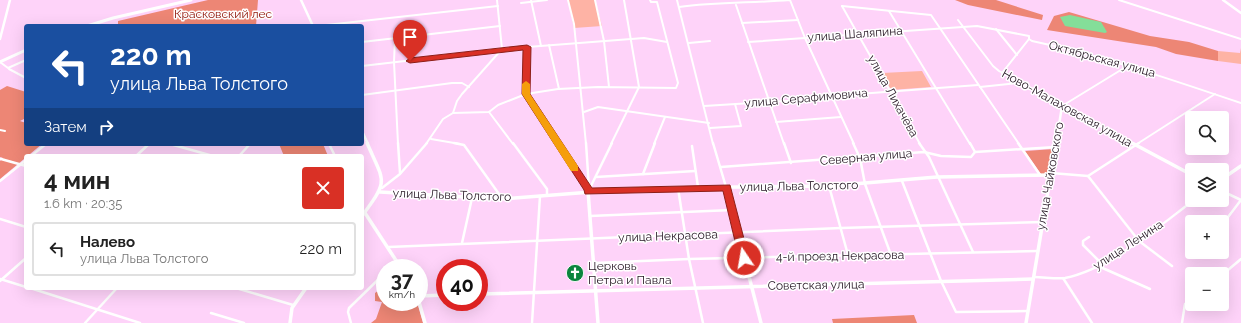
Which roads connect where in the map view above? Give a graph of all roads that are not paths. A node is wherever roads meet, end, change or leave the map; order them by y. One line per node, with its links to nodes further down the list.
1 (10, 0): 33 (street)
2 (192, 0): 24 (main road)
3 (301, 0): 25 (street)
4 (497, 0): 17 (street)
5 (547, 0): 14 (street)
6 (568, 0): 44 (street)
7 (596, 0): 39 (street)
8 (624, 0): 36 (street)
9 (650, 0): 42 (street)
10 (677, 0): 18 (street)
11 (790, 0): 16 (street); 21 (street)
12 (1119, 0): 38 (street)
13 (1223, 0): 20 (street)
14 (531, 1): 15 (street); 47 (street)
15 (521, 3)
16 (736, 4): 18 (street); 23 (street)
17 (498, 6): 26 (street); 27 (street)
18 (679, 7): 45 (street)
19 (889, 11): 29 (street); 31 (street); 32 (street, улица Лихачёва)
20 (1241, 13)
21 (798, 20): 23 (street); 35 (street)
22 (958, 20): 28 (street, Ново-Малаховская улица)
23 (742, 23): 43 (street)
24 (94, 24)
25 (312, 24)
26 (335, 24)
27 (500, 26): 34 (street); 49 (street)
28 (962, 27): 29 (street, улица Шаляпина); 30 (street, Октябрьская улица); 58 (street, Ново-Малаховская улица)
29 (940, 29): 31 (street, улица Шаляпина); 61 (street)
30 (996, 29): 37 (street, Октябрьская улица); 51 (street)
31 (901, 31): 32 (street, улица Шаляпина); 66 (street)
32 (858, 35): 35 (street, улица Шаляпина); 69 (street, улица Лихачёва)
33 (0, 38)
34 (395, 38): 41 (street); 54 (street)
35 (805, 38): 43 (street, улица Шаляпина); 73 (street)
36 (630, 39): 39 (street); 42 (street); 65 (street)
37 (1029, 39): 51 (street); 55 (street, Октябрьская улица)
38 (1241, 39)
39 (604, 41): 44 (street); 64 (street)
40 (710, 41): 45 (street)
41 (364, 42)
42 (667, 42): 65 (street)
43 (748, 42): 74 (street)
44 (576, 43): 46 (street); 63 (street)
45 (689, 43): 77 (street)
46 (549, 45): 47 (street); 67 (street)
47 (541, 46): 48 (street)
48 (527, 47): 49 (street); 70 (street)
49 (501, 49): 54 (street); 62 (street)
50 (24, 51): 53 (main road)
51 (1017, 55): 58 (street)
52 (24, 61): 57 (street)
53 (0, 62): 57 (street)
54 (394, 62): 56 (street); 68 (street)
55 (1129, 65): 71 (street, Октябрьская улица); 78 (street, улица Чайковского)
56 (364, 66)
57 (8, 68): 59 (street)
58 (1002, 73): 60 (street, Ново-Малаховская улица)
59 (24, 77)
60 (1020, 83): 61 (street, улица Серафимовича); 78 (street, Ново-Малаховская улица)
61 (979, 86): 66 (street, улица Серафимовича); 99 (street)
62 (469, 87): 68 (street); 82 (street)
63 (581, 87): 64 (street); 67 (street); 81 (street)
64 (609, 87): 65 (street)
65 (638, 87): 79 (street)
66 (935, 88): 69 (street, улица Серафимовича); 101 (street)
67 (559, 89): 70 (street)
68 (396, 90): 72 (street); 116 (street)
69 (890, 92): 73 (street, улица Серафимовича); 100 (street, улица Лихачёва)
70 (526, 94): 80 (street); 132 (street)
71 (1216, 94): 75 (street, Октябрьская улица); 97 (street)
72 (364, 95)
73 (833, 97): 74 (street, улица Серафимовича); 84 (street)
74 (769, 102): 76 (street, улица Серафимовича); 85 (street)
75 (1241, 103)
76 (735, 104): 77 (street, улица Серафимовича); 87 (street)
77 (704, 106): 86 (street)
78 (1062, 106): 97 (street, Ново-Малаховская улица); 98 (street, улица Чайковского)
79 (627, 111): 81 (street); 83 (street); 122 (street)
80 (489, 112): 82 (street); 136 (street)
81 (584, 112): 132 (street)
82 (453, 113): 91 (street)
83 (665, 117): 86 (street); 117 (street)
84 (841, 117): 85 (street); 106 (street)
85 (776, 122): 109 (street)
86 (709, 123): 87 (street)
87 (710, 128): 113 (street)
88 (0, 130): 89 (street)
89 (5, 132)
90 (364, 136): 130 (street)
91 (431, 139): 116 (street); 138 (street)
92 (44, 146): 102 (street)
93 (147, 146): 103 (street)
94 (177, 146): 104 (street)
95 (248, 146): 105 (street)
96 (692, 146): 114 (street)
97 (1135, 146): 115 (street, Ново-Малаховская улица); 121 (street)
98 (1056, 147): 99 (street, Северная улица); 118 (street, улица Чайковского)
99 (1023, 149): 101 (street, Северная улица); 120 (street)
100 (924, 152): 101 (street, Северная улица); 106 (street, Северная улица); 123 (street, улица Лихачёва)
101 (975, 152)
102 (34, 154)
103 (138, 154)
104 (206, 154)
105 (241, 154)
106 (860, 158): 109 (street, Северная улица); 126 (street)
107 (1, 159): 110 (street)
108 (24, 162): 110 (street)
109 (791, 163): 113 (street, Северная улица)
110 (21, 164): 111 (street); 125 (street)
111 (24, 165)
112 (1241, 166): 119 (street)
113 (721, 167): 129 (street)
114 (695, 171): 117 (street); 128 (street)
115 (1185, 171)
116 (400, 174): 130 (street)
117 (643, 174): 122 (street)
118 (1051, 174): 120 (street, улица Льва Толстого); 121 (street); 148 (street, улица Чайковского)
119 (1229, 174)
120 (1040, 176): 123 (street, улица Льва Толстого)
121 (1088, 176): 159 (street)
122 (596, 177): 132 (street)
123 (937, 177): 124 (street, улица Льва Толстого); 149 (street, улица Лихачёва)
124 (902, 181): 126 (street, улица Льва Толстого); 151 (street)
125 (0, 182)
126 (865, 184): 127 (street, улица Льва Толстого); 153 (street)
127 (829, 186): 129 (street, улица Льва Толстого); 152 (street)
128 (698, 187): 129 (street, улица Льва Толстого); 131 (street, улица Льва Толстого)
129 (726, 187): 141 (street)
130 (382, 188): 133 (street)
131 (678, 188): 132 (street, улица Льва Толстого); 142 (street)
132 (588, 191): 136 (street, улица Льва Толстого); 146 (street)
133 (380, 192): 137 (street, улица Льва Толстого); 143 (street)
134 (1229, 194): 139 (street)
135 (540, 196): 136 (street, улица Льва Толстого); 138 (street, улица Льва Толстого); 158 (street)
136 (547, 196)
137 (472, 198): 138 (street, улица Льва Толстого); 160 (street)
138 (500, 199)
139 (1241, 200): 145 (street)
140 (1185, 207): 159 (street, улица Ленина)
141 (733, 210): 142 (street); 154 (street)
142 (682, 212): 146 (street); 155 (street)
143 (364, 213)
144 (364, 215): 161 (street)
145 (1229, 215)
146 (590, 216): 157 (street)
147 (0, 219): 150 (street)
148 (1042, 222): 149 (street, улица Некрасова); 162 (street, улица Чайковского)
149 (960, 224): 151 (street, улица Некрасова); 163 (street, улица Лихачёва)
150 (24, 226)
151 (920, 226): 153 (street, улица Некрасова); 164 (street)
152 (841, 228): 153 (street, улица Некрасова); 154 (street, улица Некрасова); 165 (street)
153 (881, 228): 166 (street)
154 (738, 233): 155 (street, улица Некрасова); 167 (street)
155 (685, 236): 157 (street, улица Некрасова); 169 (street)
156 (1089, 237): 173 (street)
157 (592, 239): 158 (street, улица Некрасова); 172 (street)
158 (537, 241): 160 (street, улица Некрасова); 191 (street)
159 (1139, 241): 173 (street, улица Ленина); 175 (street)
160 (462, 243): 161 (street, улица Некрасова)
161 (389, 247): 168 (street)
162 (1038, 251): 163 (street, 4-й проезд Некрасова); 177 (street, улица Чайковского)
163 (973, 252): 164 (street, 4-й проезд Некрасова)
164 (932, 254): 166 (street, 4-й проезд Некрасова); 180 (street)
165 (848, 255): 166 (street, 4-й проезд Некрасова); 167 (street, 4-й проезд Некрасова)
166 (891, 255)
167 (744, 258): 169 (street, 4-й проезд Некрасова); 183 (street)
168 (395, 259)
169 (689, 259): 172 (street, 4-й проезд Некрасова); 184 (street)
170 (1241, 259): 176 (street)
171 (24, 260): 179 (street)
172 (594, 263): 189 (street)
173 (1101, 263): 174 (street, улица Ленина)
174 (1098, 266): 178 (street, улица Ленина); 190 (street)
175 (1172, 266)
176 (1229, 269)
177 (1033, 278): 178 (street, улица Ленина); 180 (street, Советская улица); 197 (street, улица Чайковского)
178 (1063, 278): 210 (street)
179 (1, 279): 182 (street)
180 (941, 281): 183 (street, Советская улица); 197 (street)
181 (376, 282): 203 (street)
182 (24, 286)
183 (751, 286): 184 (street, Советская улица); 208 (street)
184 (696, 287): 189 (street, Советская улица); 207 (street)
185 (36, 290): 194 (street)
186 (115, 290): 194 (street)
187 (243, 290): 193 (street)
188 (304, 290): 193 (street)
189 (596, 290): 191 (street, Советская улица); 206 (street)
190 (1150, 290)
191 (535, 293): 192 (street, Советская улица); 205 (street)
192 (488, 294)
193 (293, 305): 202 (street)
194 (98, 309): 199 (street); 200 (street)
195 (1185, 309): 211 (street)
196 (421, 311): 204 (street)
197 (1028, 311): 209 (street, улица Чайковского)
198 (211, 313): 201 (street)
199 (85, 323)
200 (140, 323)
201 (244, 323)
202 (290, 323)
203 (351, 323)
204 (424, 323)
205 (532, 323)
206 (598, 323)
207 (703, 323)
208 (761, 323)
209 (1026, 323)
210 (1092, 323)
211 (1182, 323)

